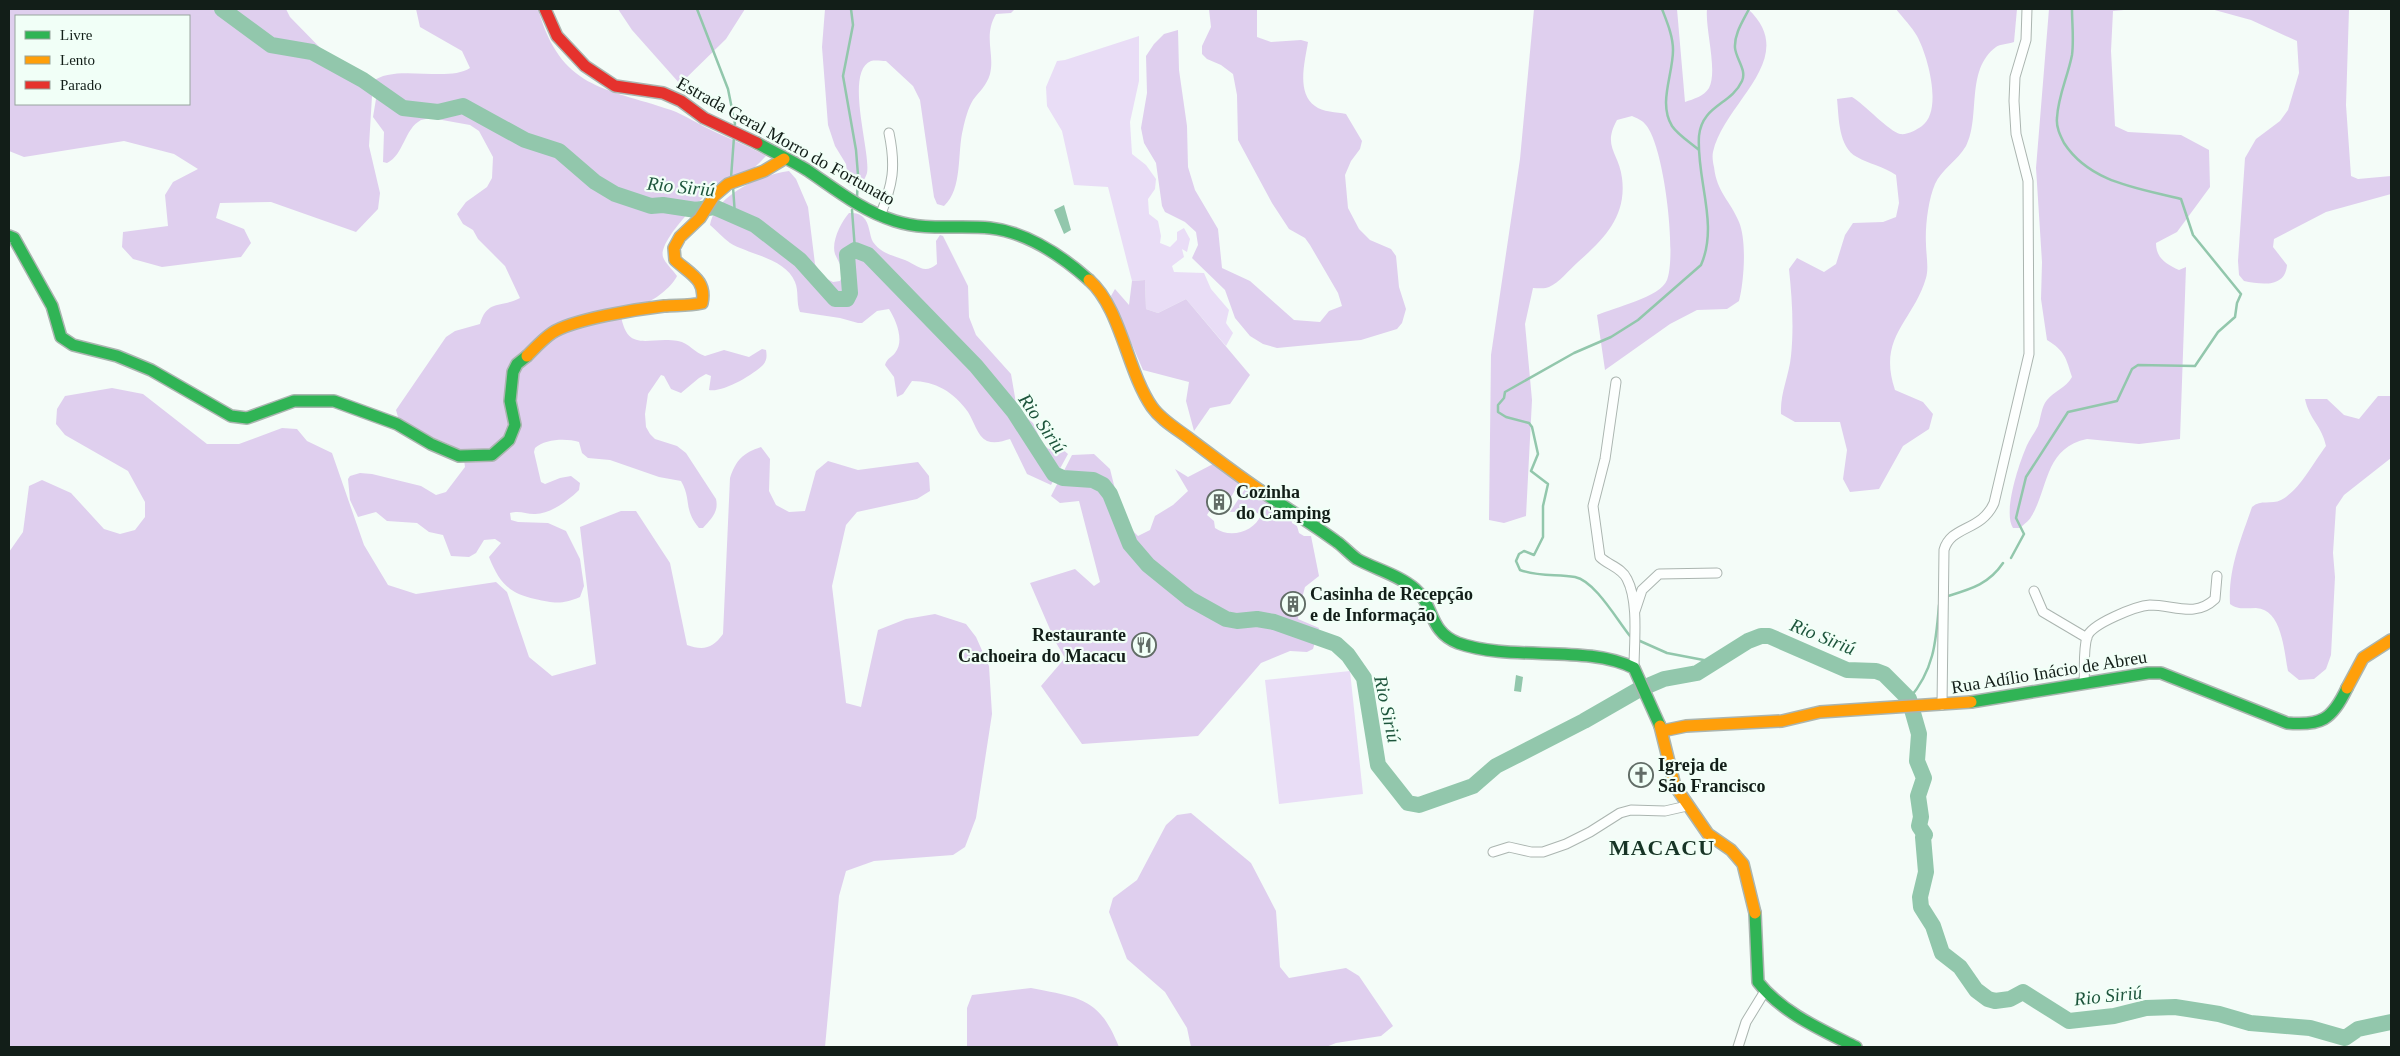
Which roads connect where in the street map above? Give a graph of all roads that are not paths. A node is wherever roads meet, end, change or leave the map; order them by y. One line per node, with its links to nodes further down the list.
1 (545, 9): 4 (street, Estrada Geral Morro do Fortunato)
2 (2027, 9): 16 (street)
3 (889, 133): 5 (street)
4 (784, 159): 5 (street, Estrada Geral Morro do Fortunato); 6 (street)
5 (880, 216): 14 (street, Estrada Geral Morro do Fortunato)
6 (9, 236)
7 (1616, 382): 11 (street)
8 (1717, 573): 11 (street)
9 (2217, 576): 12 (street)
10 (2034, 590): 12 (street)
11 (1634, 612): 14 (street)
12 (2087, 638): 15 (street)
13 (2391, 640): 15 (street, Rua Adílio Inácio de Abreu)
14 (1634, 668): 17 (street)
15 (2084, 683): 16 (street, Rua Adílio Inácio de Abreu)
16 (1942, 705): 17 (street, Rua Adílio Inácio de Abreu)
17 (1662, 731): 18 (street)
18 (1688, 806): 19 (street); 20 (street)
19 (1493, 852)
20 (1765, 991): 21 (street); 22 (street)
21 (1738, 1047)
22 (1856, 1047)

